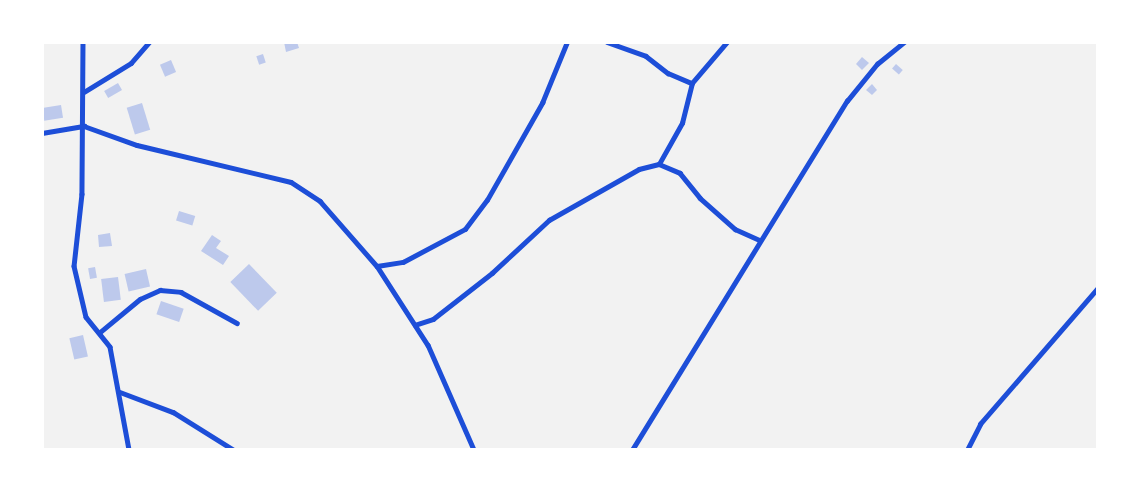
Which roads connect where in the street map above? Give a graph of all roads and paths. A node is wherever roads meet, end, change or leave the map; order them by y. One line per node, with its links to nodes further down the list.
1 (84, 42): 8 (street)
2 (149, 42): 8 (street)
3 (567, 42): 13 (street)
4 (607, 42): 7 (street)
5 (727, 42): 7 (street)
6 (904, 42): 12 (street)
7 (692, 83): 11 (street)
8 (84, 92): 9 (street)
9 (84, 126): 10 (street); 13 (street); 17 (street)
10 (42, 133)
11 (659, 164): 12 (street); 16 (street)
12 (760, 240): 22 (street)
13 (377, 266): 16 (street)
14 (1098, 288): 23 (street)
15 (237, 323): 17 (street)
16 (415, 325): 21 (street)
17 (100, 334): 18 (street)
18 (120, 392): 19 (street); 20 (street)
19 (129, 450)
20 (234, 450)
21 (474, 450)
22 (632, 450)
23 (967, 450)

